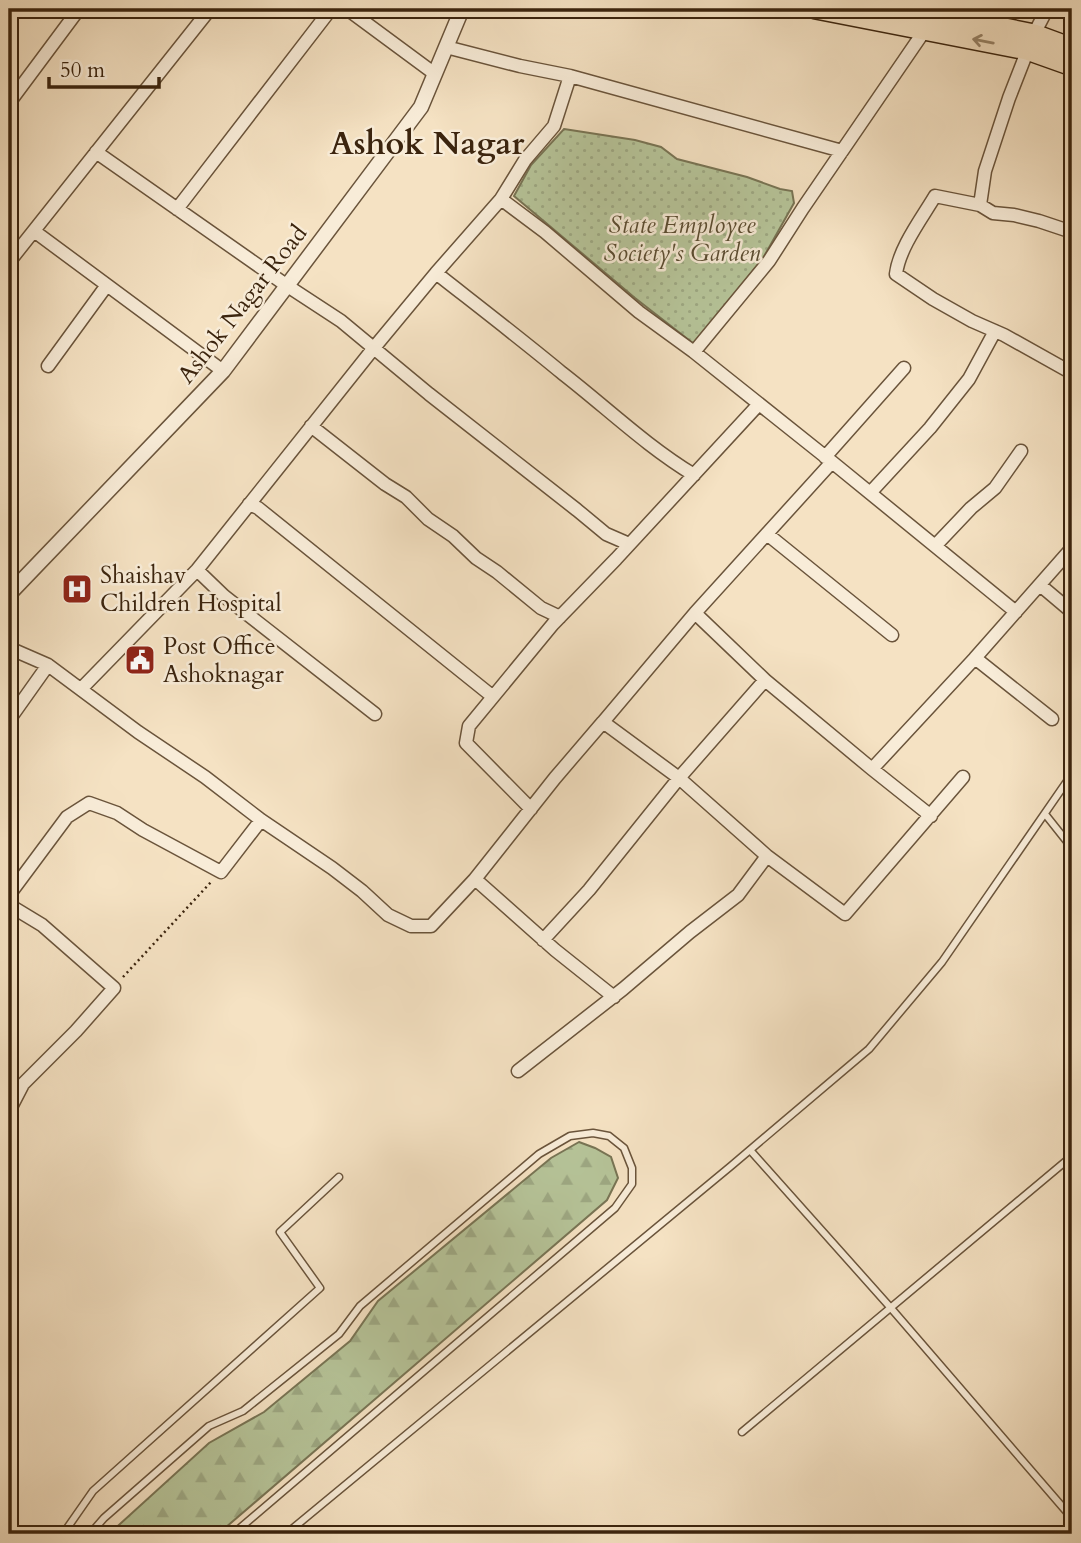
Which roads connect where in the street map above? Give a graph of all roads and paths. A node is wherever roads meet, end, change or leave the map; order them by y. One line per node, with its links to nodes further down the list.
1 (79, 9): 16 (street)
2 (210, 9): 18 (street)
3 (331, 9): 21 (street)
4 (347, 9): 14 (street)
5 (462, 9): 11 (street, Ashok Nagar Road)
6 (816, 9): 9 (main road)
7 (910, 9): 9 (main road)
8 (1046, 9): 10 (street)
9 (929, 22): 10 (main road); 17 (street)
10 (1031, 42): 12 (main road); 13 (main road); 20 (street)
11 (446, 47): 14 (street, Ashok Nagar Road); 15 (street)
12 (1072, 47)
13 (1072, 66)
14 (435, 74): 27 (street, Ashok Nagar Road)
15 (570, 76): 17 (street); 19 (street)
16 (9, 103)
17 (842, 150): 30 (street)
18 (96, 152): 21 (street); 22 (street)
19 (501, 199): 25 (street); 30 (street)
20 (980, 205): 23 (street); 28 (street)
21 (177, 209): 27 (street)
22 (34, 231): 24 (street); 26 (street)
23 (1072, 232)
24 (9, 262)
25 (436, 273): 29 (street); 39 (street)
26 (107, 285): 31 (street); 33 (street)
27 (286, 285): 29 (street); 33 (street, Ashok Nagar Road)
28 (995, 331): 34 (street); 40 (street)
29 (373, 349): 36 (street); 43 (street)
30 (694, 352): 35 (street)
31 (48, 366)
32 (904, 368): 38 (street)
33 (223, 371): 48 (street, Ashok Nagar Road)
34 (1072, 373)
35 (759, 404): 38 (street); 39 (street)
36 (311, 426): 41 (street); 52 (street)
37 (1020, 452): 44 (street)
38 (829, 460): 40 (street); 42 (street)
39 (694, 475): 43 (street)
40 (870, 493): 44 (street)
41 (249, 504): 46 (street); 59 (street)
42 (767, 534): 51 (street); 53 (street)
43 (629, 544): 52 (street)
44 (935, 546): 49 (street)
45 (1072, 548): 47 (street)
46 (197, 570): 58 (street); 60 (street)
47 (1040, 585): 49 (street); 50 (street)
48 (10, 589)
49 (1016, 612): 55 (street)
50 (1072, 612)
51 (695, 613): 57 (street); 63 (street)
52 (559, 617): 59 (street)
53 (892, 635)
54 (9, 648): 56 (street)
55 (975, 658): 61 (street); 64 (street)
56 (48, 665): 58 (street); 62 (street)
57 (765, 680): 64 (street); 66 (street)
58 (81, 689): 71 (street)
59 (492, 696): 68 (street)
60 (375, 714)
61 (1052, 719)
62 (9, 720)
63 (603, 722): 66 (street); 68 (street)
64 (872, 769): 70 (street)
65 (1072, 775): 69 (lane)
66 (679, 778): 73 (street); 78 (street)
67 (963, 778): 70 (street)
68 (531, 809): 75 (street)
69 (1045, 814): 72 (lane); 83 (lane)
70 (931, 816): 73 (street)
71 (261, 820): 74 (street); 75 (street)
72 (1072, 848)
73 (767, 856): 80 (street)
74 (221, 872): 76 (street); 79 (path)
75 (475, 879): 78 (street)
76 (9, 895)
77 (9, 905): 79 (street)
78 (543, 940): 80 (street)
79 (114, 988): 82 (street)
80 (614, 997): 81 (street)
81 (518, 1071)
82 (9, 1111)
83 (750, 1150): 86 (lane); 92 (lane)
84 (1072, 1156): 86 (lane)
85 (339, 1177): 89 (lane)
86 (890, 1307): 87 (lane); 88 (lane)
87 (742, 1432)
88 (1072, 1518)
89 (63, 1534)
90 (90, 1534): 91 (lane)
91 (233, 1534)
92 (286, 1534)

